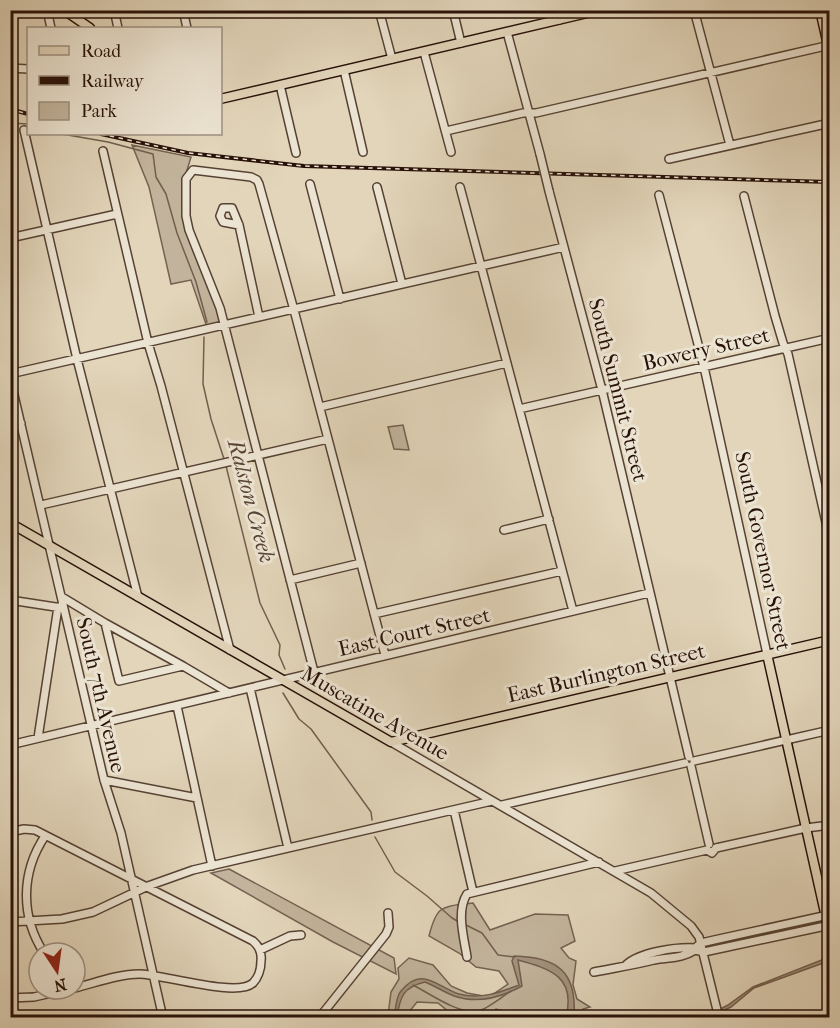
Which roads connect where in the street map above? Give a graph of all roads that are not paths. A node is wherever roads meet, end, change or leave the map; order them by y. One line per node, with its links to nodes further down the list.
1 (47, 10): 11 (street)
2 (64, 10): 12 (main road)
3 (114, 10): 13 (street)
4 (183, 10): 14 (street)
5 (379, 10): 19 (street)
6 (453, 10): 16 (street)
7 (600, 10): 10 (main road)
8 (694, 10): 23 (street)
9 (820, 10): 17 (main road)
10 (558, 15): 15 (main road)
11 (51, 27)
12 (89, 27)
13 (118, 27)
14 (187, 27)
15 (507, 32): 16 (main road); 26 (street, South Summit Street)
16 (461, 43): 18 (main road)
17 (829, 48): 23 (street)
18 (424, 52): 19 (main road); 29 (street)
19 (392, 59): 22 (main road)
20 (10, 68): 21 (street)
21 (27, 69)
22 (344, 70): 24 (main road); 32 (street)
23 (710, 73): 26 (street); 30 (street)
24 (280, 85): 25 (main road); 34 (street)
25 (222, 99)
26 (529, 113): 29 (street); 45 (street, South Summit Street, bridge)
27 (830, 123): 30 (street)
28 (24, 130): 43 (street)
29 (446, 131): 33 (street)
30 (730, 145): 35 (street)
31 (103, 151): 41 (street)
32 (363, 152)
33 (451, 152)
34 (296, 153)
35 (669, 159)
36 (310, 184): 48 (street)
37 (460, 186): 46 (street)
38 (377, 187): 47 (street)
39 (659, 195): 57 (street, South Governor Street)
40 (744, 196): 54 (street)
41 (117, 214): 43 (street); 53 (street)
42 (239, 225): 50 (street)
43 (48, 230): 44 (street); 55 (street)
44 (10, 238)
45 (564, 247): 46 (street); 59 (street, South Summit Street)
46 (482, 267): 47 (street); 56 (street)
47 (402, 284): 48 (street)
48 (340, 299): 49 (street)
49 (294, 310): 50 (street); 51 (street); 60 (street)
50 (259, 317): 51 (street)
51 (224, 325): 53 (street); 65 (street)
52 (830, 339): 54 (street, Bowery Street)
53 (148, 343): 55 (street); 66 (street)
54 (786, 348): 57 (street, Bowery Street); 72 (street)
55 (77, 359): 58 (street); 67 (street)
56 (507, 363): 60 (street); 61 (street)
57 (704, 367): 59 (street, Bowery Street); 87 (street, South Governor Street)
58 (10, 376): 63 (street, South 7th Avenue)
59 (602, 390): 61 (street, Bowery Street); 77 (street, South Summit Street)
60 (320, 407): 64 (street)
61 (519, 409): 69 (street)
62 (10, 418): 63 (street)
63 (21, 423): 68 (street, South 7th Avenue)
64 (328, 439): 65 (street); 74 (street)
65 (258, 455): 66 (street); 76 (street)
66 (183, 473): 67 (street); 86 (street)
67 (111, 489): 68 (street); 79 (street)
68 (40, 505): 73 (street, South 7th Avenue)
69 (549, 519): 71 (street); 75 (street)
70 (10, 524): 73 (main road, Muscatine Avenue)
71 (504, 530)
72 (830, 540)
73 (50, 546): 78 (street, South 7th Avenue); 79 (main road, Muscatine Avenue)
74 (361, 563): 76 (street); 83 (street)
75 (562, 571): 82 (street); 83 (street)
76 (290, 580): 90 (street)
77 (649, 593): 82 (street, East Court Street); 91 (street, South Summit Street)
78 (62, 597): 81 (street, South 7th Avenue); 84 (street)
79 (138, 597): 86 (main road, Muscatine Avenue)
80 (10, 600): 81 (street)
81 (61, 608): 96 (street, South 7th Avenue); 98 (street)
82 (573, 610): 88 (street, East Court Street)
83 (374, 614): 88 (street)
84 (105, 623): 89 (street); 89 (street)
85 (830, 640): 87 (main road, East Burlington Street)
86 (230, 650): 92 (main road, Muscatine Avenue)
87 (767, 654): 91 (main road, East Burlington Street); 99 (main road, South Governor Street)
88 (385, 655): 90 (street, East Court Street)
89 (183, 666): 94 (street)
90 (314, 672): 92 (street, East Court Street)
91 (669, 677): 100 (main road, East Burlington Street); 102 (street, South Summit Street)
92 (282, 680): 93 (street, East Court Street); 100 (main road, Muscatine Avenue)
93 (250, 688): 94 (street, East Court Street); 114 (street)
94 (229, 693): 95 (street, East Court Street)
95 (177, 706): 96 (street, East Court Street); 104 (street)
96 (92, 726): 98 (street, East Court Street); 103 (street, South 7th Avenue)
97 (830, 730): 99 (street)
98 (38, 738): 101 (street, East Court Street)
99 (786, 740): 102 (street); 110 (main road, South Governor Street)
100 (391, 742): 105 (street, Muscatine Avenue)
101 (10, 745)
102 (690, 762): 106 (street); 113 (street, South Summit Street)
103 (104, 780): 104 (street); 118 (street, South 7th Avenue)
104 (197, 798): 116 (street)
105 (492, 801): 106 (street, Muscatine Avenue); 107 (street)
106 (502, 805): 115 (street, Muscatine Avenue)
107 (454, 810): 114 (street); 120 (street)
108 (830, 820): 110 (street)
109 (830, 825): 110 (street)
110 (806, 828): 113 (street); 123 (main road, South Governor Street)
111 (10, 832): 112 (street)
112 (45, 836): 118 (street); 124 (street)
113 (711, 847): 117 (street)
114 (288, 849): 116 (street)
115 (598, 862): 117 (street, Muscatine Avenue); 120 (street)
116 (212, 866): 119 (street)
117 (615, 871): 130 (street, Muscatine Avenue)
118 (131, 878): 119 (street); 121 (street, South 7th Avenue)
119 (148, 886): 121 (street); 131 (street)
120 (474, 892): 133 (street)
121 (134, 893): 124 (street); 136 (street, South 7th Avenue)
122 (388, 913): 142 (street)
123 (827, 915): 126 (main road, South Governor Street); 130 (street)
124 (29, 921): 125 (street); 129 (street)
125 (10, 922)
126 (828, 925): 128 (main road, South Governor Street); 132 (street)
127 (302, 935): 131 (street)
128 (830, 935)
129 (38, 941)
130 (701, 944): 132 (street, Muscatine Avenue); 134 (street)
131 (260, 950): 136 (street)
132 (704, 952): 134 (street); 143 (street, Muscatine Avenue)
133 (467, 957)
134 (626, 965): 135 (street)
135 (594, 972)
136 (154, 976): 137 (street); 141 (street, South 7th Avenue)
137 (87, 984)
138 (10, 998): 139 (street)
139 (27, 999)
140 (830, 1016): 144 (main road)
141 (163, 1017)
142 (319, 1017)
143 (718, 1017)
144 (823, 1017)

